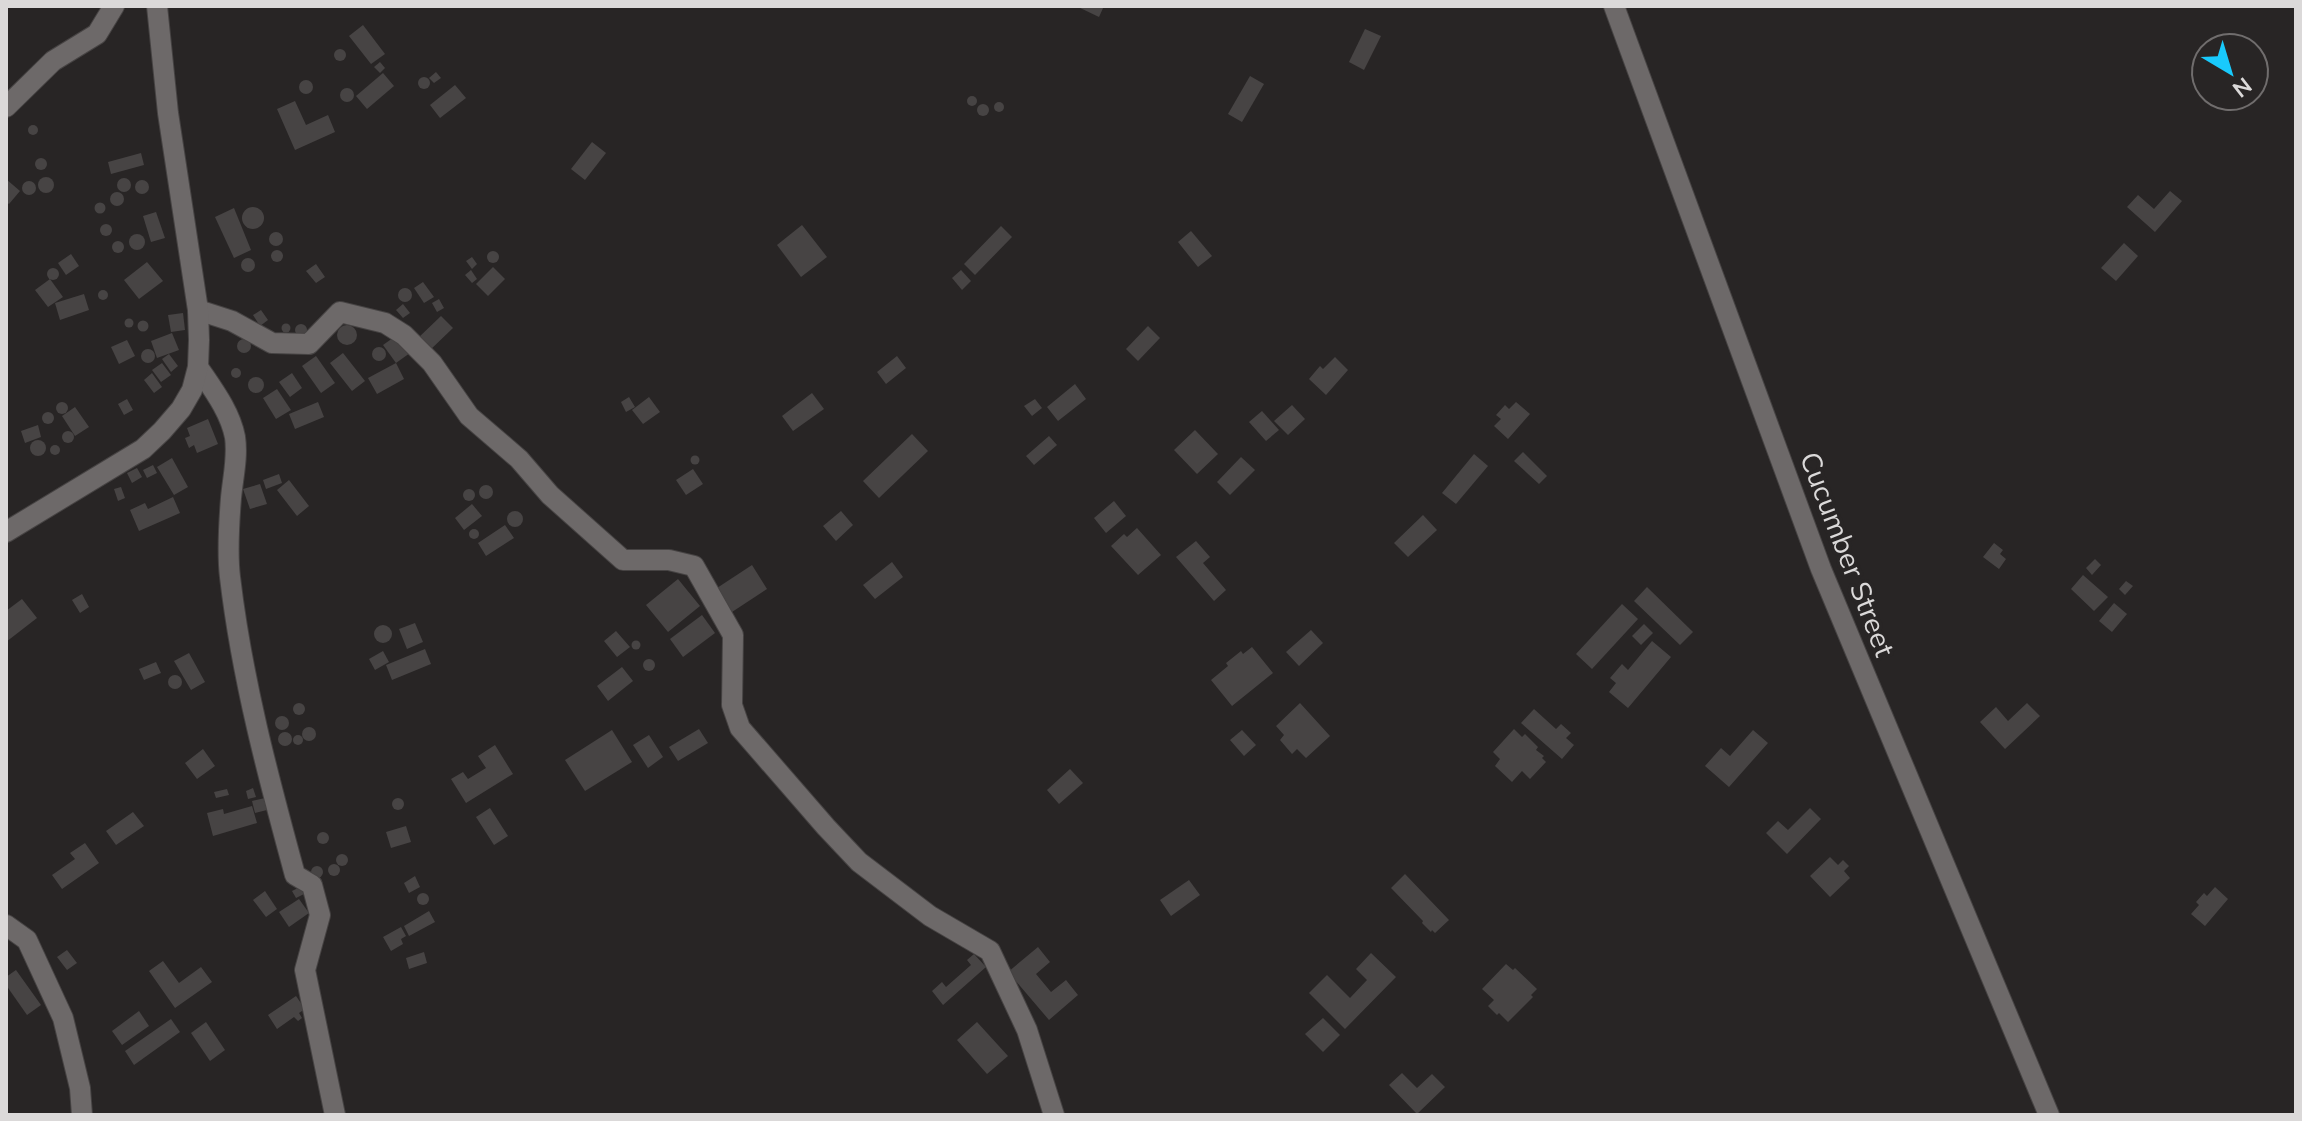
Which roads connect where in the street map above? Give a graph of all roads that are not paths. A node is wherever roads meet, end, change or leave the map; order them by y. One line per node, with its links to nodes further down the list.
1 (114, 6): 4 (street)
2 (157, 6): 5 (street)
3 (1614, 6): 12 (street, Cucumber Street)
4 (6, 107)
5 (198, 310): 6 (street); 11 (street)
6 (198, 367): 7 (street); 10 (street)
7 (6, 532)
8 (6, 925): 9 (street)
9 (82, 1115)
10 (335, 1115)
11 (1054, 1115)
12 (2049, 1115)

